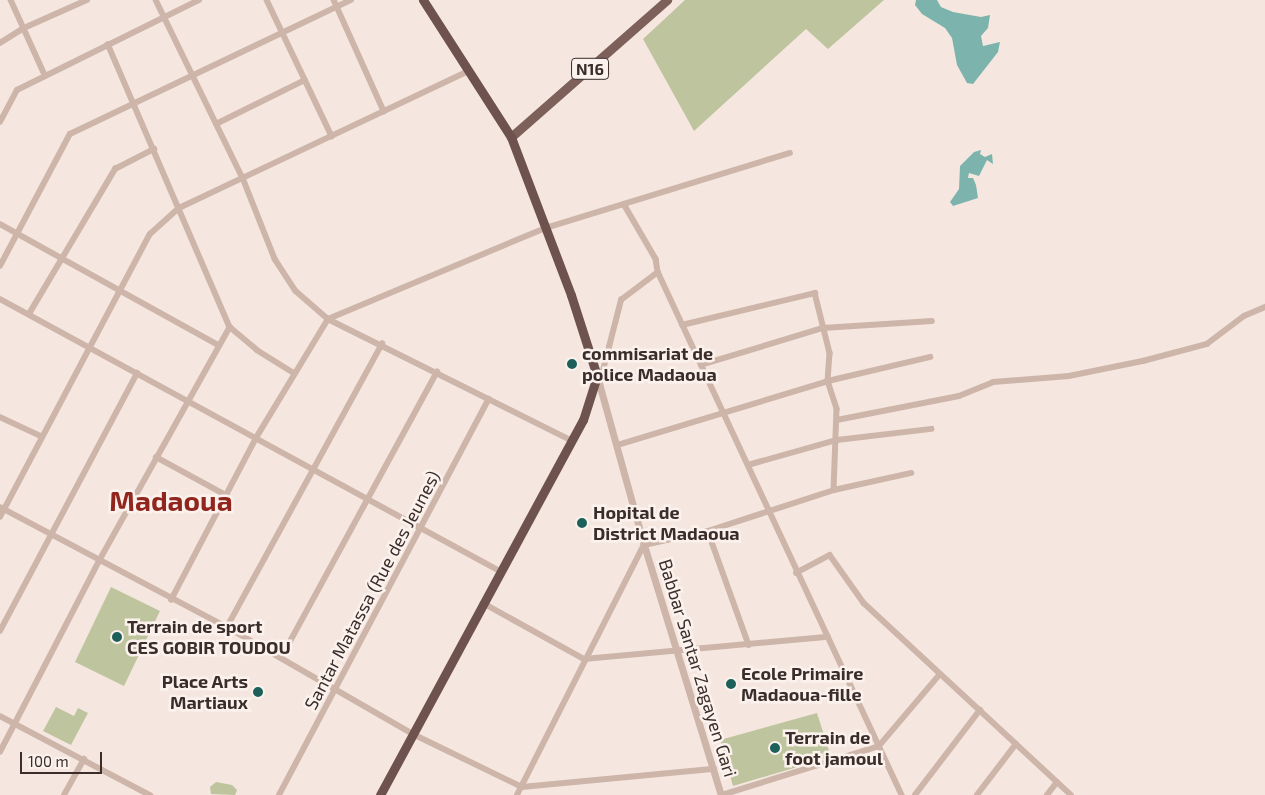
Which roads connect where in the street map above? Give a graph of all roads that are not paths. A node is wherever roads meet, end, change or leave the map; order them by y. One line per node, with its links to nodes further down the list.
1 (11, 0): 12 (street)
2 (88, 0): 12 (street)
3 (156, 0): 11 (street)
4 (199, 0): 11 (street)
5 (267, 0): 13 (street)
6 (334, 0): 10 (street)
7 (350, 0): 10 (street)
8 (423, 0): 16 (highway)
9 (667, 0): 25 (main road, N16)
10 (337, 7): 13 (street); 21 (street)
11 (164, 16): 15 (street); 18 (street)
12 (24, 28): 14 (street); 17 (street)
13 (283, 32): 18 (street); 19 (street)
14 (0, 43)
15 (108, 44): 17 (street); 20 (street)
16 (469, 71): 21 (street); 25 (highway)
17 (45, 75): 22 (street)
18 (193, 76): 20 (street); 23 (street)
19 (306, 80): 23 (street); 24 (street)
20 (134, 104): 26 (street); 33 (street)
21 (384, 111): 24 (street)
22 (0, 122)
23 (216, 124): 28 (street)
24 (332, 136): 28 (street)
25 (511, 138): 32 (highway)
26 (154, 149): 30 (street); 34 (street)
27 (790, 153): 29 (street)
28 (242, 178): 30 (street); 41 (street)
29 (624, 204): 32 (street); 36 (street)
30 (179, 208): 37 (street); 44 (street)
31 (0, 224): 33 (street)
32 (546, 228): 41 (street); 54 (highway)
33 (18, 234): 34 (street); 35 (street)
34 (60, 257): 37 (street); 40 (street)
35 (0, 266)
36 (658, 272): 43 (street); 54 (street)
37 (120, 290): 47 (street); 48 (street)
38 (0, 299): 40 (street)
39 (1265, 308): 60 (street)
40 (29, 314): 48 (street)
41 (328, 319): 46 (street); 53 (street)
42 (932, 321): 45 (street)
43 (682, 325): 45 (street); 50 (street)
44 (230, 327): 47 (street); 53 (street)
45 (823, 328): 50 (street); 55 (street)
46 (382, 344): 51 (street); 69 (street)
47 (218, 345): 57 (street)
48 (89, 347): 52 (street); 62 (street)
49 (930, 357): 55 (street)
50 (701, 365): 58 (street)
51 (437, 372): 56 (street); 73 (street)
52 (137, 373): 57 (street); 79 (street)
53 (294, 373): 63 (street)
54 (599, 379): 64 (highway); 66 (street, Babbar Santar Zagayen Gari)
55 (828, 382): 58 (street); 60 (street)
56 (489, 399): 64 (street); 77 (street, Santar Matassa (Rue des Jeunes))
57 (188, 401): 63 (street); 67 (street)
58 (723, 412): 66 (street); 68 (street)
59 (0, 416): 62 (street)
60 (837, 420): 65 (street)
61 (931, 429): 65 (street)
62 (41, 436): 74 (street)
63 (256, 438): 69 (street); 72 (street)
64 (571, 440): 82 (highway)
65 (837, 440): 68 (street); 71 (street)
66 (618, 445): 80 (street, Babbar Santar Zagayen Gari)
67 (156, 458): 72 (street); 81 (street)
68 (748, 465): 75 (street)
69 (314, 469): 73 (street); 86 (street)
70 (911, 473): 71 (street)
71 (834, 490): 75 (street)
72 (226, 495): 84 (street)
73 (369, 499): 77 (street); 91 (street)
74 (2, 508): 76 (street); 79 (street)
75 (769, 511): 78 (street); 83 (street)
76 (0, 516)
77 (422, 528): 82 (street); 94 (street, Santar Matassa (Rue des Jeunes))
78 (708, 531): 80 (street); 89 (street)
79 (54, 534): 81 (street); 87 (street)
80 (644, 545): 90 (street, Babbar Santar Zagayen Gari); 92 (street)
81 (99, 561): 84 (street); 97 (street)
82 (500, 571): 85 (highway)
83 (796, 572): 88 (street); 93 (street)
84 (171, 600): 86 (street)
85 (483, 603): 92 (street); 98 (highway)
86 (227, 627): 91 (street)
87 (0, 631)
88 (828, 637): 89 (street); 100 (street)
89 (749, 645): 90 (street)
90 (680, 653): 92 (street); 103 (street, Babbar Santar Zagayen Gari)
91 (281, 658): 94 (street)
92 (584, 659): 105 (street)
93 (940, 674): 95 (street); 100 (street)
94 (337, 688): 98 (street); 110 (street, Santar Matassa (Rue des Jeunes))
95 (980, 710): 99 (street); 115 (street)
96 (0, 716): 97 (street)
97 (15, 725): 101 (street); 102 (street)
98 (413, 734): 105 (street); 111 (highway)
99 (1016, 744): 104 (street); 116 (street)
100 (879, 746): 113 (street); 114 (street)
101 (0, 752)
102 (84, 759): 106 (street); 107 (street)
103 (714, 769): 105 (street); 113 (street, Babbar Santar Zagayen Gari)
104 (1057, 782): 117 (street); 118 (street)
105 (522, 787): 112 (street)
106 (138, 788): 108 (street); 109 (street)
107 (64, 795)
108 (134, 795)
109 (150, 795)
110 (280, 795)
111 (380, 795)
112 (518, 795)
113 (722, 795)
114 (902, 795)
115 (915, 795)
116 (977, 795)
117 (1047, 795)
118 (1071, 795)

